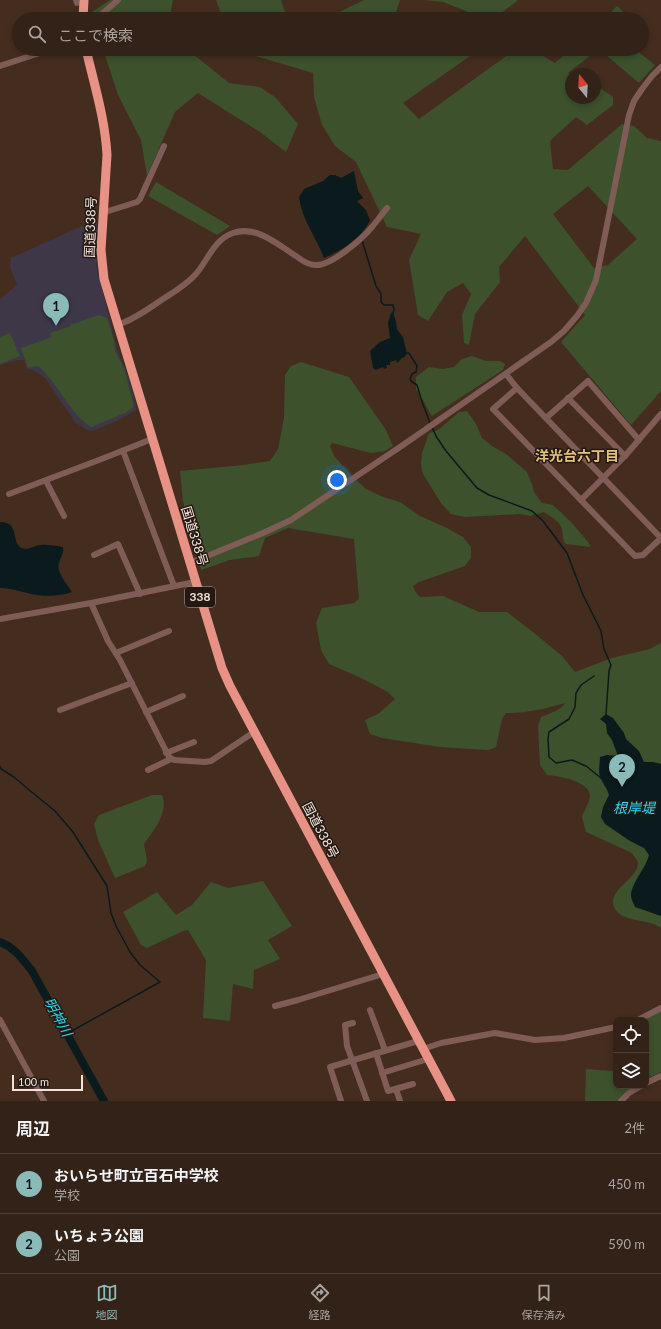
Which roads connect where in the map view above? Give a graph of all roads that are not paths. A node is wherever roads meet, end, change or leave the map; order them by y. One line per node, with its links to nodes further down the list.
1 (118, 0): 4 (street)
2 (79, 1): 3 (highway)
3 (81, 12)
4 (104, 12)
5 (31, 56): 7 (street)
6 (88, 56): 11 (highway, 国道338号 / 338)
7 (0, 66)
8 (661, 67): 13 (street)
9 (164, 146): 11 (street)
10 (387, 208): 12 (street)
11 (102, 213): 12 (highway, 国道338号 / 338)
12 (118, 325): 18 (highway, 国道338号 / 338)
13 (506, 374): 14 (street); 29 (street)
14 (518, 388): 17 (street); 25 (street)
15 (568, 398): 17 (street); 19 (street); 21 (street)
16 (661, 414): 19 (street)
17 (546, 418): 22 (street)
18 (152, 439): 20 (street); 29 (highway, 国道338号 / 338)
19 (639, 440): 21 (street)
20 (124, 451): 23 (street); 31 (street)
21 (625, 456): 22 (street)
22 (603, 478): 25 (street); 27 (street)
23 (46, 481): 24 (street); 26 (street)
24 (9, 494)
25 (581, 500): 27 (street)
26 (64, 516)
27 (661, 538)
28 (94, 555): 32 (street)
29 (190, 563): 30 (highway, 国道338号 / 338)
30 (195, 582): 31 (street); 41 (highway, 国道338号 / 338)
31 (174, 586): 32 (street)
32 (140, 594): 33 (street)
33 (91, 603): 34 (street); 36 (street)
34 (0, 619)
35 (169, 631): 36 (street)
36 (116, 653): 37 (street)
37 (132, 683): 39 (street); 40 (street)
38 (183, 696): 40 (street)
39 (60, 710)
40 (146, 712): 43 (street)
41 (254, 732): 44 (street); 46 (highway, 国道338号 / 338)
42 (194, 742): 43 (street)
43 (166, 753): 44 (street)
44 (171, 759): 45 (street)
45 (148, 770)
46 (383, 974): 47 (street); 54 (highway, 国道338号 / 338)
47 (275, 1006)
48 (661, 1008): 50 (street)
49 (370, 1010): 56 (street)
50 (644, 1017)
51 (0, 1020): 66 (street)
52 (353, 1023): 59 (street)
53 (613, 1028): 55 (street)
54 (418, 1040): 55 (highway, 国道338号 / 338); 56 (street)
55 (423, 1049): 58 (highway, 国道338号 / 338)
56 (385, 1050): 57 (street)
57 (376, 1053): 59 (street); 60 (street)
58 (428, 1059): 60 (street); 70 (highway, 国道338号 / 338)
59 (352, 1060): 67 (street); 68 (street)
60 (382, 1073): 64 (street)
61 (661, 1076): 62 (street)
62 (649, 1082)
63 (413, 1084): 64 (street)
64 (396, 1089): 69 (street)
65 (636, 1089): 71 (street)
66 (44, 1101)
67 (341, 1101)
68 (367, 1101)
69 (400, 1101)
70 (451, 1101)
71 (621, 1101)

